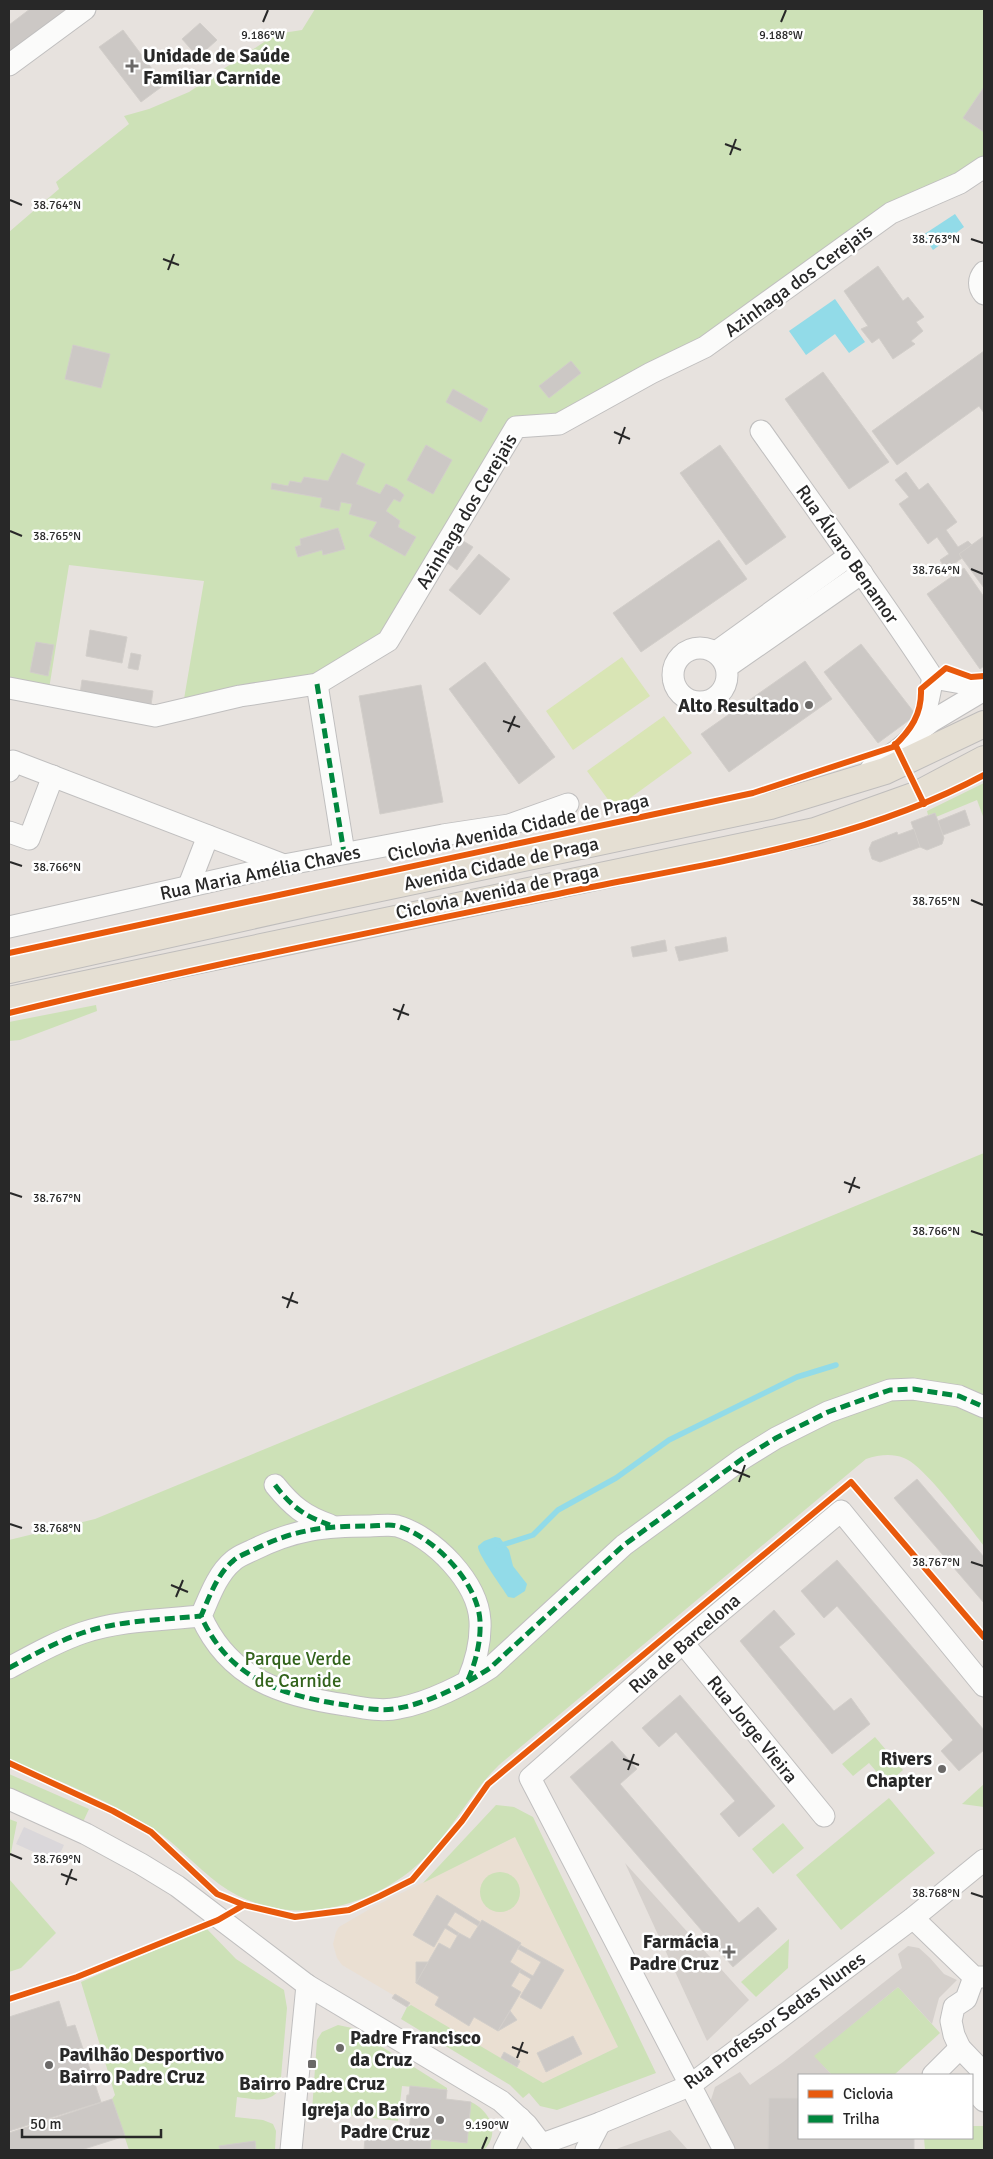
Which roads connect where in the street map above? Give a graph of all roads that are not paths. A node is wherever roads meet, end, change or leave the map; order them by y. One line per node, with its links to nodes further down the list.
1 (85, 9): 2 (street)
2 (9, 65)
3 (984, 167): 10 (street, Azinhaga dos Cerejais)
4 (984, 272): 5 (street)
5 (984, 294)
6 (760, 431): 7 (street, Rua Álvaro Benamor)
7 (848, 556): 8 (street, Rua Álvaro Benamor); 8 (street)
8 (862, 573): 9 (street, Rua Álvaro Benamor)
9 (933, 678): 11 (street); 15 (street)
10 (317, 684): 12 (street, Azinhaga dos Cerejais); 23 (street)
11 (984, 684)
12 (9, 688)
13 (984, 690): 15 (street)
14 (984, 724): 19 (main road, Avenida Cidade de Praga)
15 (914, 736): 19 (street)
16 (984, 759): 28 (main road, Avenida Cidade de Praga)
17 (9, 771): 18 (street)
18 (53, 776): 21 (street); 22 (street)
19 (857, 779): 27 (main road, Avenida Cidade de Praga)
20 (568, 804): 23 (street, Rua Maria Amélia Chaves)
21 (9, 832)
22 (208, 836): 24 (street); 25 (street)
23 (344, 853): 24 (street, Rua Maria Amélia Chaves)
24 (284, 865): 25 (street, Rua Maria Amélia Chaves)
25 (189, 885): 26 (street, Rua Maria Amélia Chaves)
26 (9, 926)
27 (9, 970)
28 (9, 1000)
29 (984, 1407): 35 (street)
30 (275, 1485): 31 (street)
31 (334, 1526): 32 (street); 35 (street)
32 (201, 1616): 34 (street); 35 (street)
33 (683, 1643): 36 (street, Rua de Barcelona); 38 (street, Rua Jorge Vieira); 47 (street, Rua de Barcelona)
34 (9, 1668)
35 (468, 1680)
36 (984, 1686)
37 (9, 1799): 42 (street)
38 (824, 1816)
39 (984, 1860): 40 (street, Rua Professor Sedas Nunes)
40 (913, 1918): 41 (street); 47 (street, Rua Professor Sedas Nunes)
41 (979, 1977): 43 (street)
42 (307, 1985): 49 (street); 52 (street)
43 (960, 2048): 44 (street); 45 (street)
44 (984, 2073)
45 (934, 2074)
46 (984, 2079): 48 (street)
47 (689, 2086): 50 (street, Rua Professor Sedas Nunes); 55 (street)
48 (984, 2101)
49 (520, 2118): 51 (street); 53 (street)
50 (600, 2123): 51 (street, Rua Professor Sedas Nunes); 54 (street)
51 (544, 2147)
52 (291, 2150)
53 (504, 2150)
54 (586, 2150)
55 (724, 2150)

